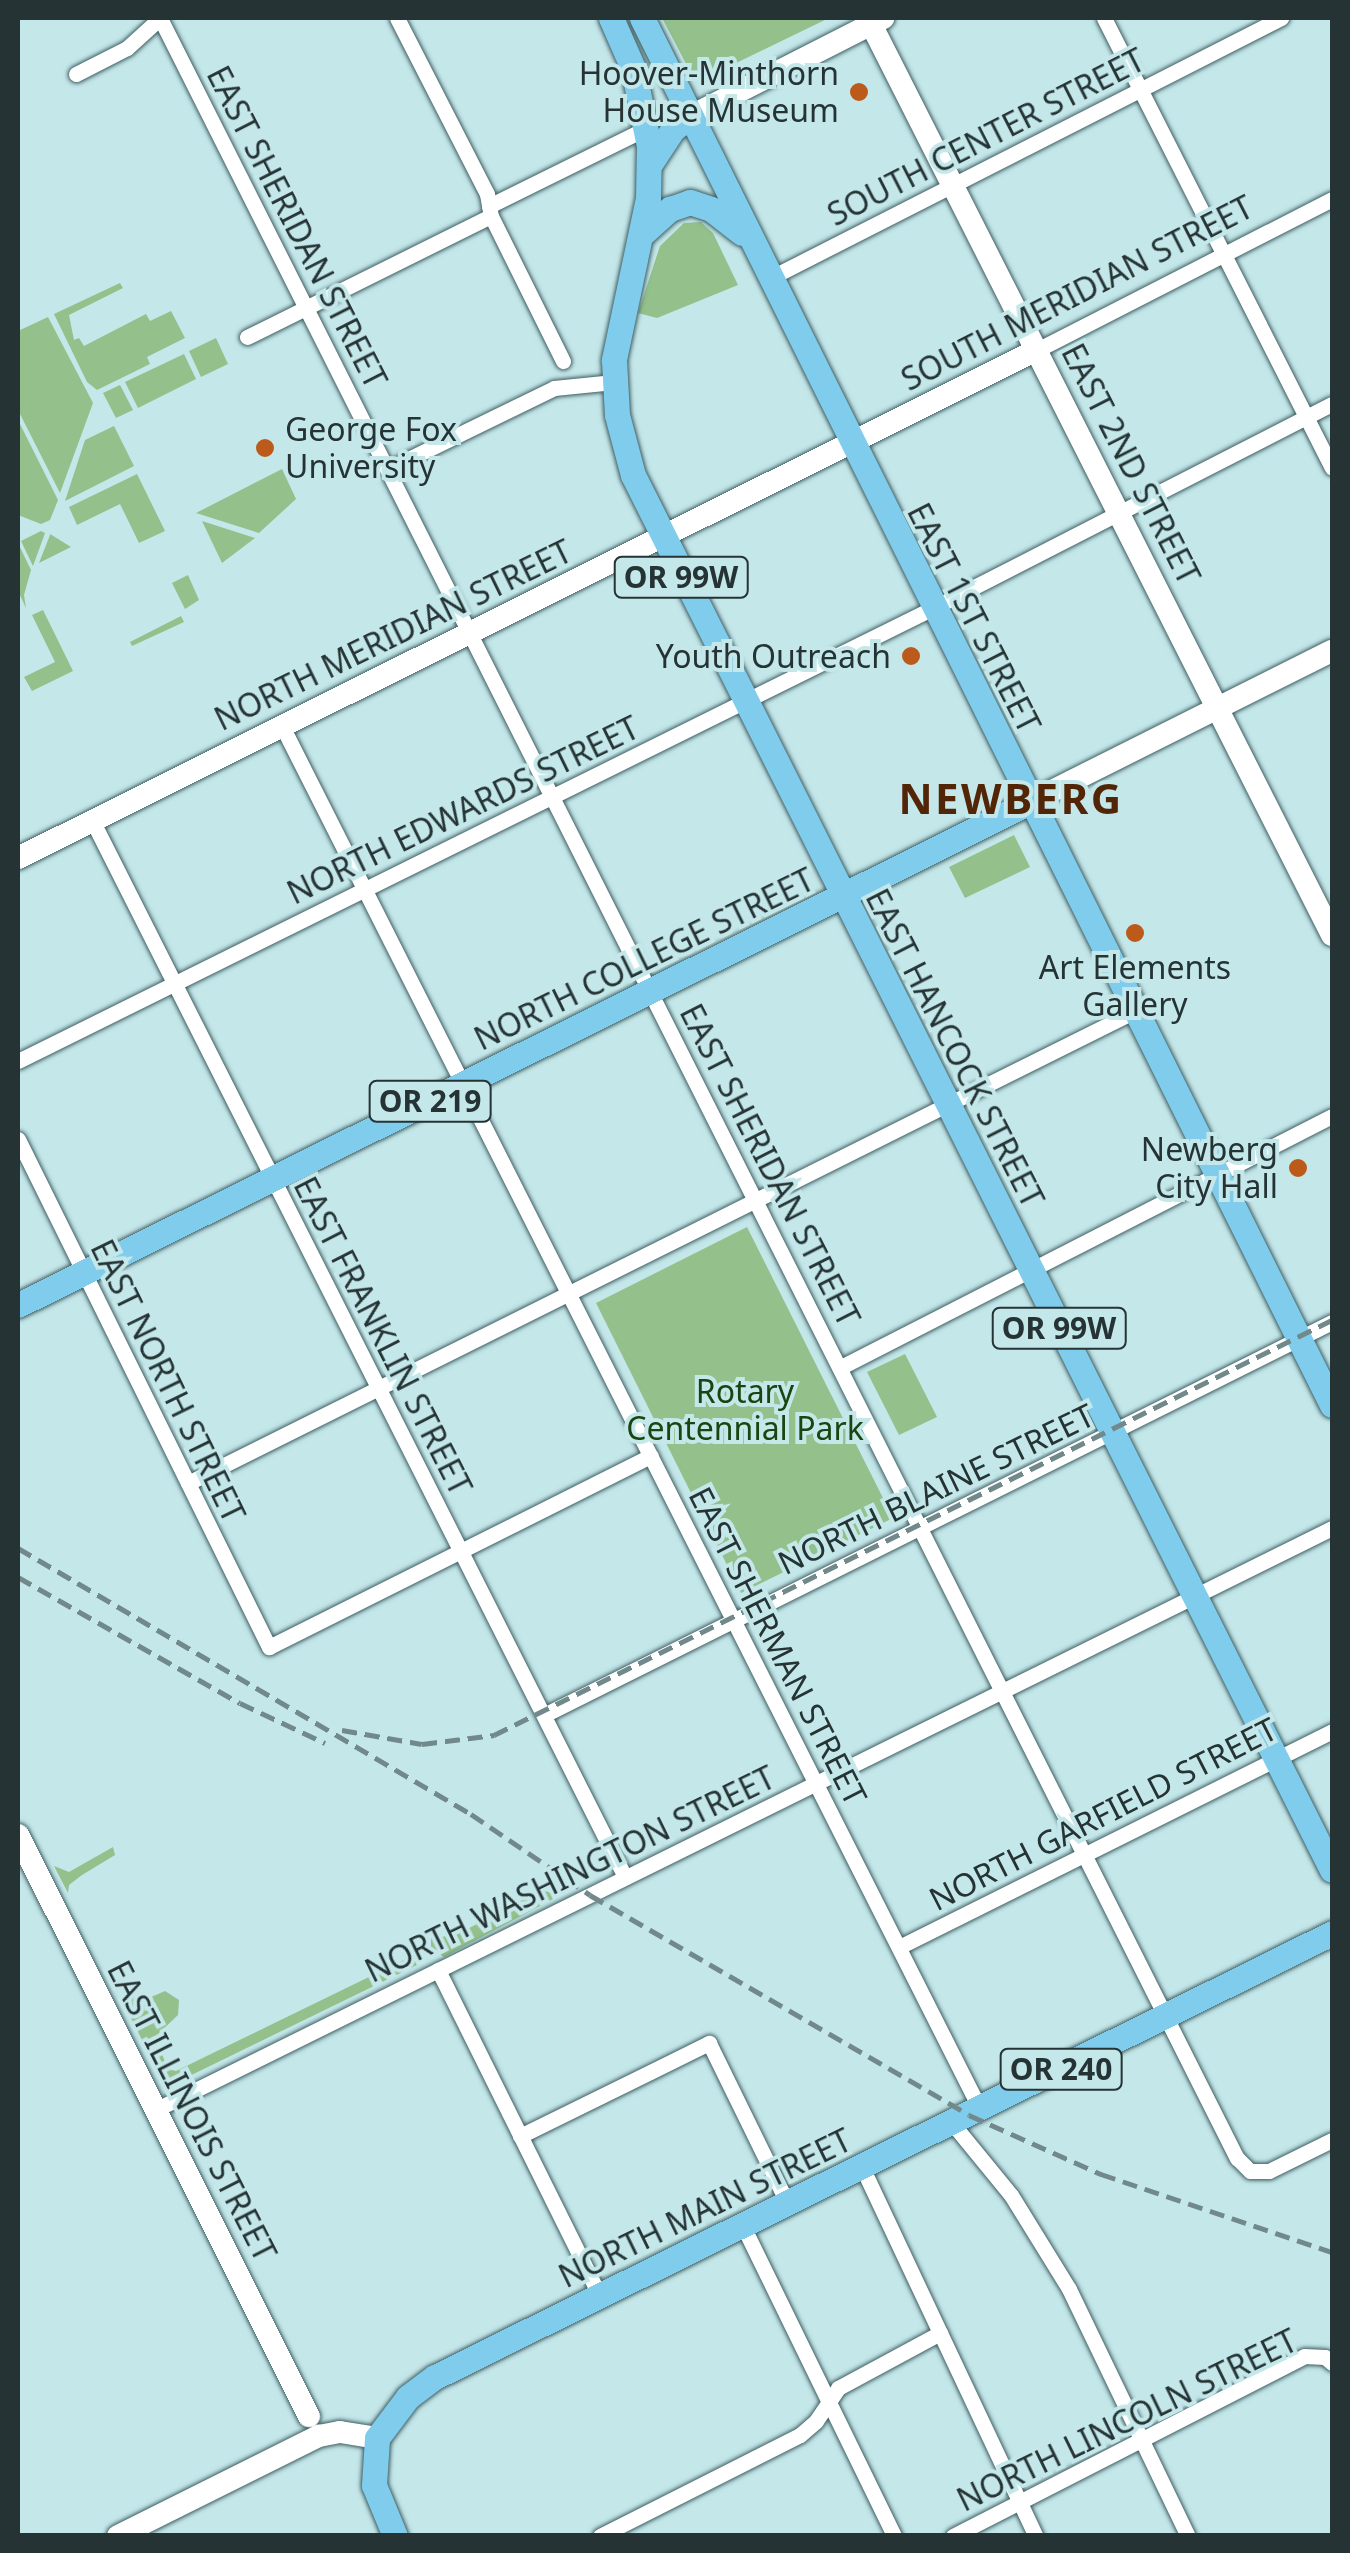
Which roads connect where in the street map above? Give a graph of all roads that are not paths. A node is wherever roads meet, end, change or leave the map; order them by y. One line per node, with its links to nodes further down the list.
1 (160, 18): 8 (street); 20 (street, EAST SHERIDAN STREET)
2 (397, 18): 15 (street)
3 (642, 18): 10 (main road, EAST 1ST STREET)
4 (1104, 18): 9 (street)
5 (1281, 18): 9 (street, SOUTH CENTER STREET)
6 (877, 21): 10 (street); 13 (street, EAST 2ND STREET)
7 (615, 27): 10 (main road); 11 (main road, OR 99W)
8 (76, 74)
9 (1140, 89): 13 (street, SOUTH CENTER STREET); 18 (street)
10 (690, 116): 12 (main road); 17 (main road, EAST 1ST STREET)
11 (648, 128): 12 (main road, OR 99W); 15 (street)
12 (650, 164): 16 (main road, OR 99W)
13 (953, 185): 19 (street, SOUTH CENTER STREET); 22 (street, EAST 2ND STREET)
14 (1332, 198): 18 (street, SOUTH MERIDIAN STREET)
15 (490, 211): 20 (street); 23 (street)
16 (642, 234): 17 (main road); 24 (main road, EAST HANCOCK STREET / OR 99W)
17 (748, 238): 19 (main road, EAST 1ST STREET)
18 (1224, 254): 22 (street, SOUTH MERIDIAN STREET); 26 (street)
19 (768, 278): 27 (main road, EAST 1ST STREET)
20 (306, 308): 21 (street); 29 (street, EAST SHERIDAN STREET)
21 (247, 337)
22 (1037, 350): 27 (street, SOUTH MERIDIAN STREET); 30 (street, EAST 2ND STREET)
23 (563, 361)
24 (614, 382): 29 (street); 31 (main road, EAST HANCOCK STREET / OR 99W)
25 (1332, 404): 26 (street, NORTH EDWARDS STREET)
26 (1307, 417): 28 (street); 30 (street, NORTH EDWARDS STREET)
27 (851, 445): 31 (street, NORTH MERIDIAN STREET); 32 (main road, EAST 1ST STREET)
28 (1332, 468)
29 (388, 469): 33 (street, EAST SHERIDAN STREET)
30 (1119, 513): 32 (street, NORTH EDWARDS STREET); 36 (street, EAST 2ND STREET)
31 (662, 539): 33 (street, NORTH MERIDIAN STREET); 35 (main road, EAST HANCOCK STREET / OR 99W)
32 (933, 608): 35 (street, NORTH EDWARDS STREET); 39 (main road, EAST 1ST STREET)
33 (471, 632): 37 (street, NORTH MERIDIAN STREET); 38 (street, EAST SHERIDAN STREET)
34 (1332, 651): 36 (street)
35 (744, 702): 38 (street, NORTH EDWARDS STREET); 43 (main road, EAST HANCOCK STREET / OR 99W)
36 (1219, 709): 39 (street); 44 (street, EAST 2ND STREET)
37 (282, 726): 40 (street, NORTH MERIDIAN STREET); 42 (street, EAST SHERMAN STREET)
38 (553, 796): 42 (street, NORTH EDWARDS STREET); 46 (street, EAST SHERIDAN STREET)
39 (1030, 802): 43 (main road, NORTH COLLEGE STREET / OR 219); 47 (main road, EAST 1ST STREET)
40 (92, 820): 41 (street, NORTH MERIDIAN STREET); 45 (street, EAST FRANKLIN STREET)
41 (18, 858)
42 (365, 889): 45 (street, NORTH EDWARDS STREET); 49 (street, EAST SHERMAN STREET)
43 (843, 898): 46 (main road, NORTH COLLEGE STREET / OR 219); 50 (main road, EAST HANCOCK STREET / OR 99W)
44 (1332, 935)
45 (174, 984): 48 (street, NORTH EDWARDS STREET); 54 (street, EAST FRANKLIN STREET)
46 (652, 990): 49 (main road, NORTH COLLEGE STREET / OR 219); 55 (street, EAST SHERIDAN STREET)
47 (1135, 1011): 50 (street); 53 (main road, EAST 1ST STREET)
48 (18, 1062)
49 (464, 1085): 54 (main road, NORTH COLLEGE STREET / OR 219); 58 (street, EAST SHERMAN STREET)
50 (947, 1105): 55 (street); 56 (main road, EAST HANCOCK STREET / OR 99W)
51 (1332, 1116): 53 (street)
52 (18, 1139): 57 (street, EAST NORTH STREET)
53 (1216, 1174): 56 (street); 61 (main road, EAST 1ST STREET)
54 (273, 1178): 57 (main road, NORTH COLLEGE STREET / OR 219); 63 (street, EAST FRANKLIN STREET)
55 (756, 1200): 58 (street); 62 (street, EAST SHERIDAN STREET)
56 (1030, 1268): 62 (street); 65 (main road, EAST HANCOCK STREET / OR 99W)
57 (84, 1272): 59 (main road, NORTH COLLEGE STREET / OR 219); 67 (street, EAST NORTH STREET)
58 (568, 1293): 63 (street); 66 (street, EAST SHERMAN STREET)
59 (18, 1305)
60 (1332, 1322): 61 (street, NORTH BLAINE STREET)
61 (1299, 1339): 64 (main road, EAST 1ST STREET); 65 (street, NORTH BLAINE STREET)
62 (841, 1367): 68 (street, EAST SHERIDAN STREET)
63 (378, 1388): 67 (street); 70 (street, EAST FRANKLIN STREET)
64 (1332, 1405)
65 (1112, 1432): 68 (street, NORTH BLAINE STREET); 71 (main road, EAST HANCOCK STREET / OR 99W)
66 (651, 1456): 70 (street); 72 (street, EAST SHERMAN STREET)
67 (188, 1482): 70 (street, EAST NORTH STREET)
68 (922, 1527): 72 (street, NORTH BLAINE STREET); 73 (street, EAST SHERIDAN STREET)
69 (1332, 1528): 71 (street, NORTH WASHINGTON STREET)
70 (461, 1551): 74 (street, EAST FRANKLIN STREET)
71 (1194, 1596): 73 (street, NORTH WASHINGTON STREET); 76 (main road, EAST HANCOCK STREET / OR 99W)
72 (734, 1620): 74 (street, NORTH BLAINE STREET); 77 (street, EAST SHERMAN STREET)
73 (1004, 1690): 77 (street, NORTH WASHINGTON STREET); 79 (street, EAST SHERIDAN STREET)
74 (544, 1715): 81 (street, EAST FRANKLIN STREET)
75 (1332, 1731): 76 (street, NORTH GARFIELD STREET)
76 (1276, 1759): 79 (street, NORTH GARFIELD STREET); 80 (main road, EAST HANCOCK STREET / OR 99W)
77 (816, 1783): 81 (street, NORTH WASHINGTON STREET); 83 (street, EAST SHERMAN STREET)
78 (18, 1835): 87 (street, EAST ILLINOIS STREET)
79 (1086, 1854): 83 (street, NORTH GARFIELD STREET); 85 (street, EAST SHERIDAN STREET)
80 (1332, 1870)
81 (625, 1877): 84 (street, NORTH WASHINGTON STREET)
82 (1332, 1934): 85 (main road, NORTH MAIN STREET / OR 240)
83 (899, 1947): 86 (street, EAST SHERMAN STREET)
84 (438, 1970): 87 (street, NORTH WASHINGTON STREET); 89 (street)
85 (1168, 2016): 86 (main road, NORTH MAIN STREET / OR 240); 90 (street, EAST SHERIDAN STREET)
86 (980, 2109): 88 (main road, NORTH MAIN STREET / OR 240)
87 (155, 2110): 98 (street, EAST ILLINOIS STREET)
88 (952, 2123): 91 (main road, NORTH MAIN STREET / OR 240); 99 (street)
89 (520, 2136): 92 (street); 94 (street)
90 (1332, 2140)
91 (862, 2168): 92 (main road, NORTH MAIN STREET / OR 240); 95 (street)
92 (788, 2204): 93 (main road, NORTH MAIN STREET / OR 240)
93 (743, 2226): 94 (main road, NORTH MAIN STREET / OR 240); 97 (street)
94 (600, 2296): 100 (main road, NORTH MAIN STREET / OR 240)
95 (940, 2333): 97 (street); 101 (street)
96 (1329, 2360): 99 (street, NORTH LINCOLN STREET)
97 (829, 2402): 104 (street); 105 (street)
98 (309, 2416)
99 (1141, 2436): 101 (street, NORTH LINCOLN STREET); 108 (street)
100 (378, 2438): 102 (street); 103 (main road)
101 (1021, 2502): 106 (street, NORTH LINCOLN STREET); 107 (street)
102 (118, 2536)
103 (395, 2536)
104 (600, 2536)
105 (894, 2536)
106 (953, 2536)
107 (1036, 2536)
108 (1188, 2536)

